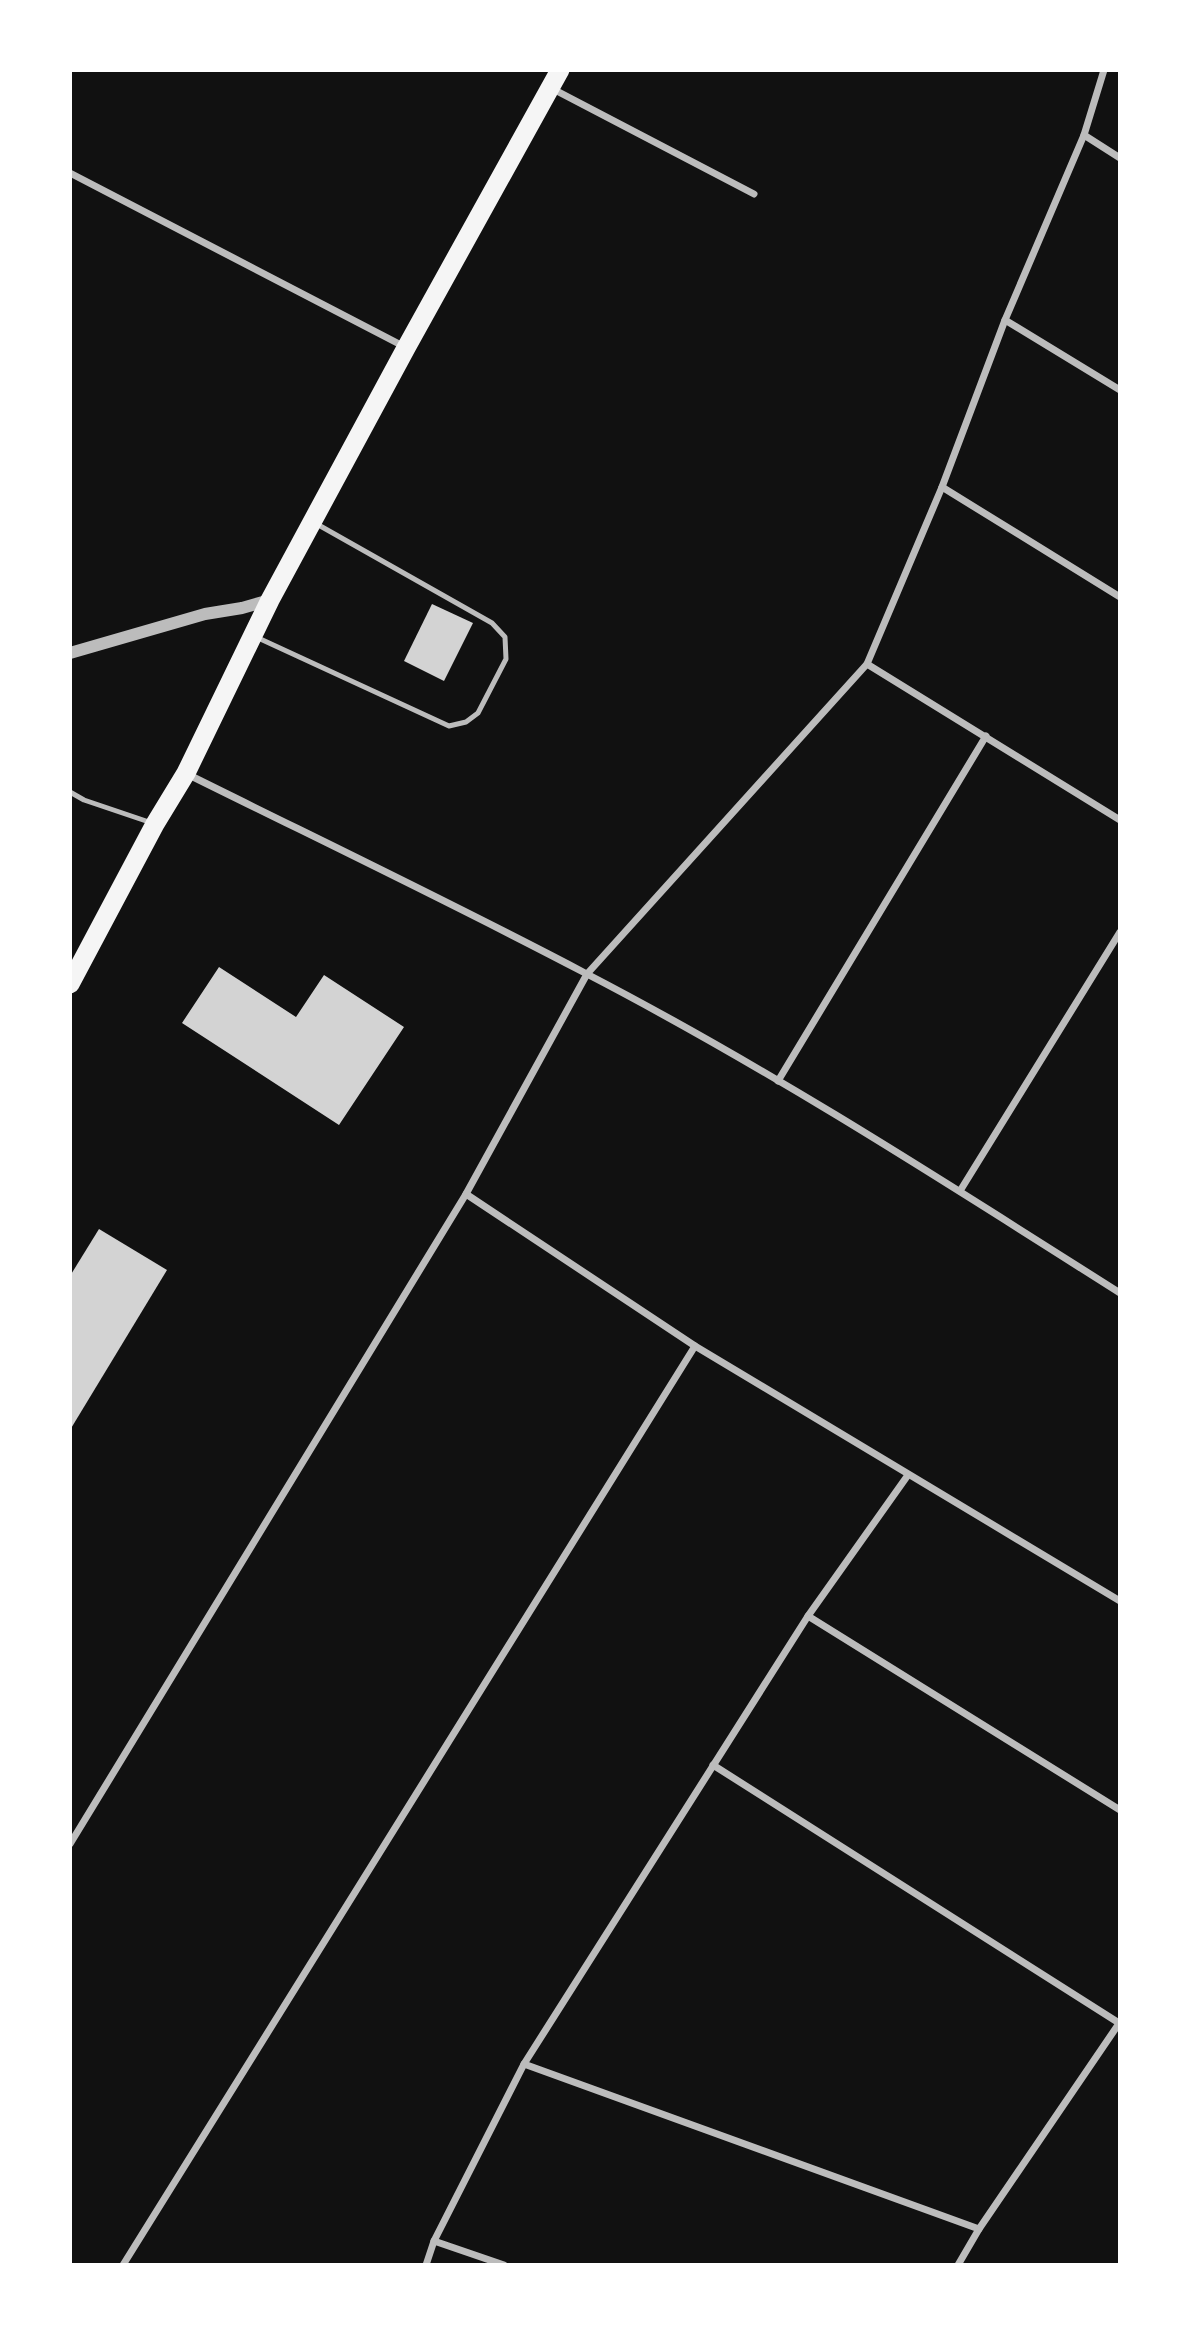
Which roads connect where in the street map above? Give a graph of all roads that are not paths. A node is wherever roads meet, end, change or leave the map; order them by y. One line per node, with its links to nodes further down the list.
1 (1104, 70): 3 (street)
2 (555, 79): 6 (street); 8 (highway)
3 (1084, 135): 4 (street); 7 (street)
4 (1120, 158)
5 (70, 173): 8 (street)
6 (754, 194)
7 (1005, 320): 9 (street); 10 (street)
8 (406, 348): 11 (highway)
9 (1120, 390)
10 (942, 487): 12 (street); 16 (street)
11 (313, 522): 13 (highway); 14 (lane)
12 (1120, 597)
13 (270, 600): 14 (highway); 15 (street)
14 (253, 636): 18 (highway)
15 (70, 653)
16 (867, 664): 17 (street); 23 (street)
17 (986, 736): 20 (street); 25 (street)
18 (186, 774): 21 (highway); 23 (street)
19 (70, 792): 21 (lane)
20 (1120, 820)
21 (155, 824): 24 (highway)
22 (1120, 932): 26 (street)
23 (587, 974): 25 (street); 27 (street)
24 (70, 984)
25 (778, 1081): 26 (street)
26 (960, 1191): 28 (street)
27 (467, 1194): 29 (street); 35 (street)
28 (1120, 1292)
29 (695, 1346): 30 (street); 40 (street)
30 (908, 1475): 31 (street); 32 (street)
31 (1120, 1601)
32 (808, 1616): 33 (street); 34 (street)
33 (713, 1765): 36 (street); 37 (street)
34 (1120, 1810)
35 (70, 1844)
36 (1120, 2023): 38 (street)
37 (524, 2064): 38 (street); 39 (street)
38 (979, 2229): 43 (street)
39 (434, 2241): 41 (street); 42 (street)
40 (122, 2265)
41 (426, 2265)
42 (504, 2265)
43 (958, 2265)

